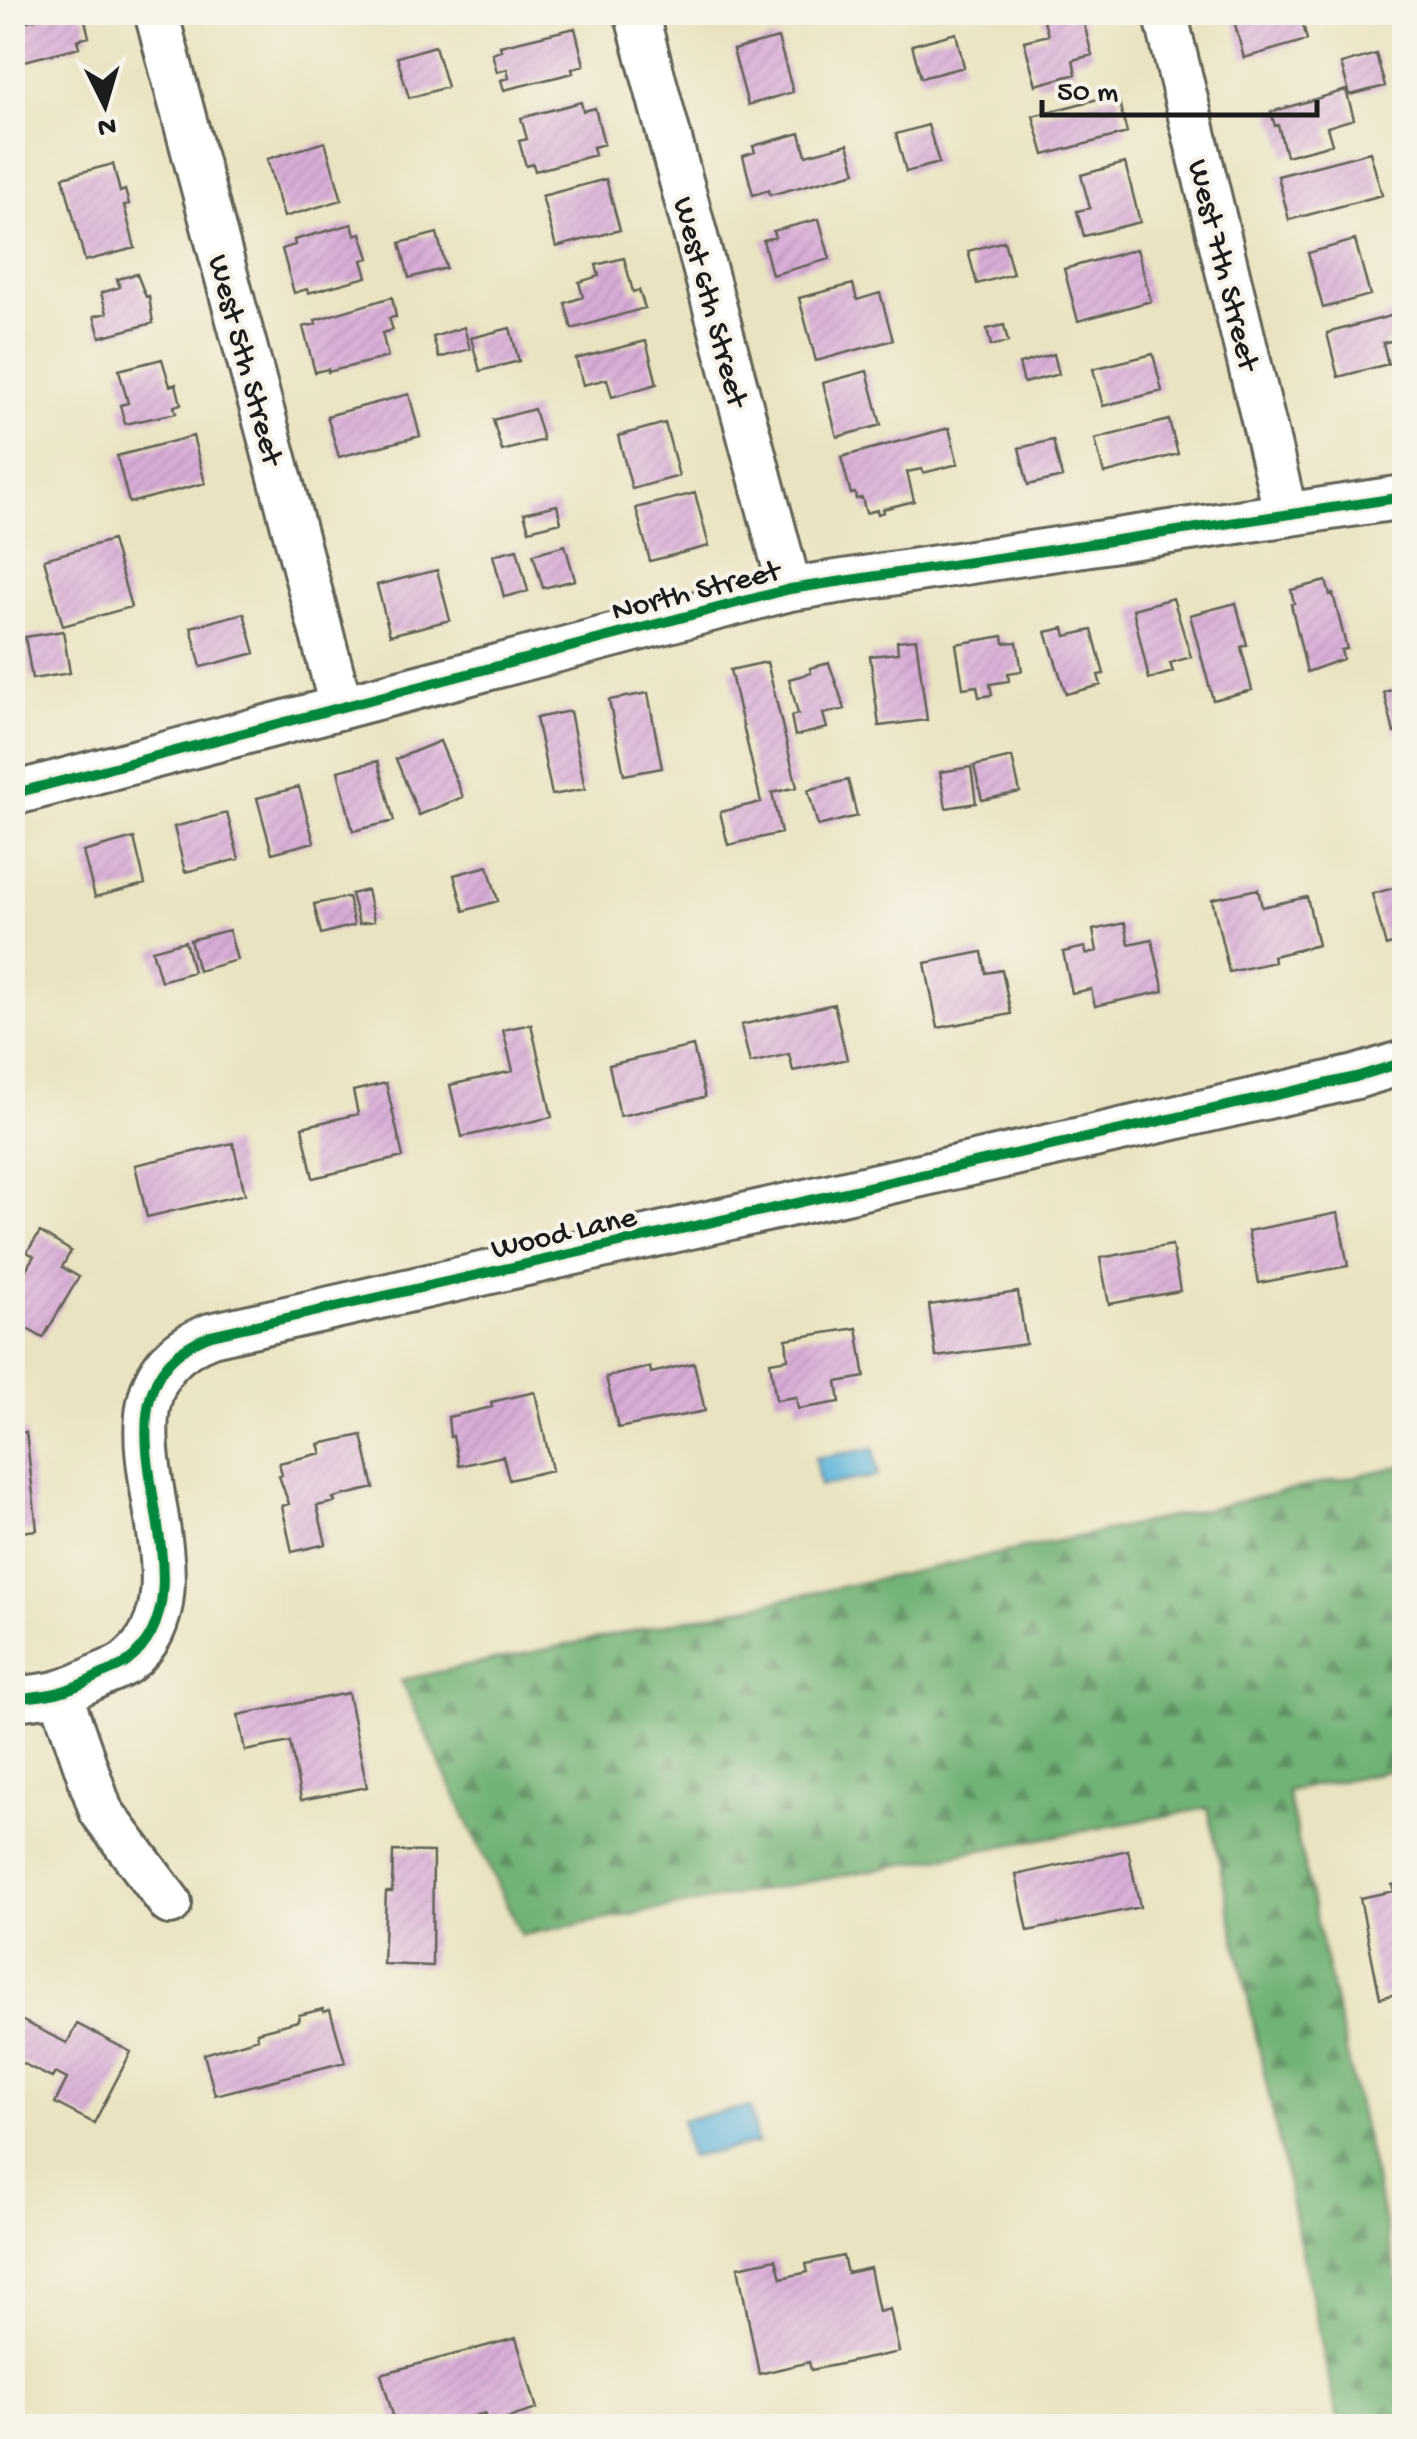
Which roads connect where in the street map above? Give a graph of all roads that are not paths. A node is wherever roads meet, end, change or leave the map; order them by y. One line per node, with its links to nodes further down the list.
1 (156, 12): 7 (street, West 5th Street)
2 (636, 12): 6 (street, West 6th Street)
3 (1166, 12): 5 (street, West 7th Street)
4 (1404, 497): 5 (street, North Street)
5 (1286, 515): 6 (street, North Street)
6 (790, 589): 7 (street, North Street)
7 (340, 706): 8 (street, North Street)
8 (12, 794)
9 (1404, 1062): 10 (street, Wood Lane)
10 (62, 1695): 11 (street, Wood Lane); 12 (street)
11 (12, 1699)
12 (170, 1903)

